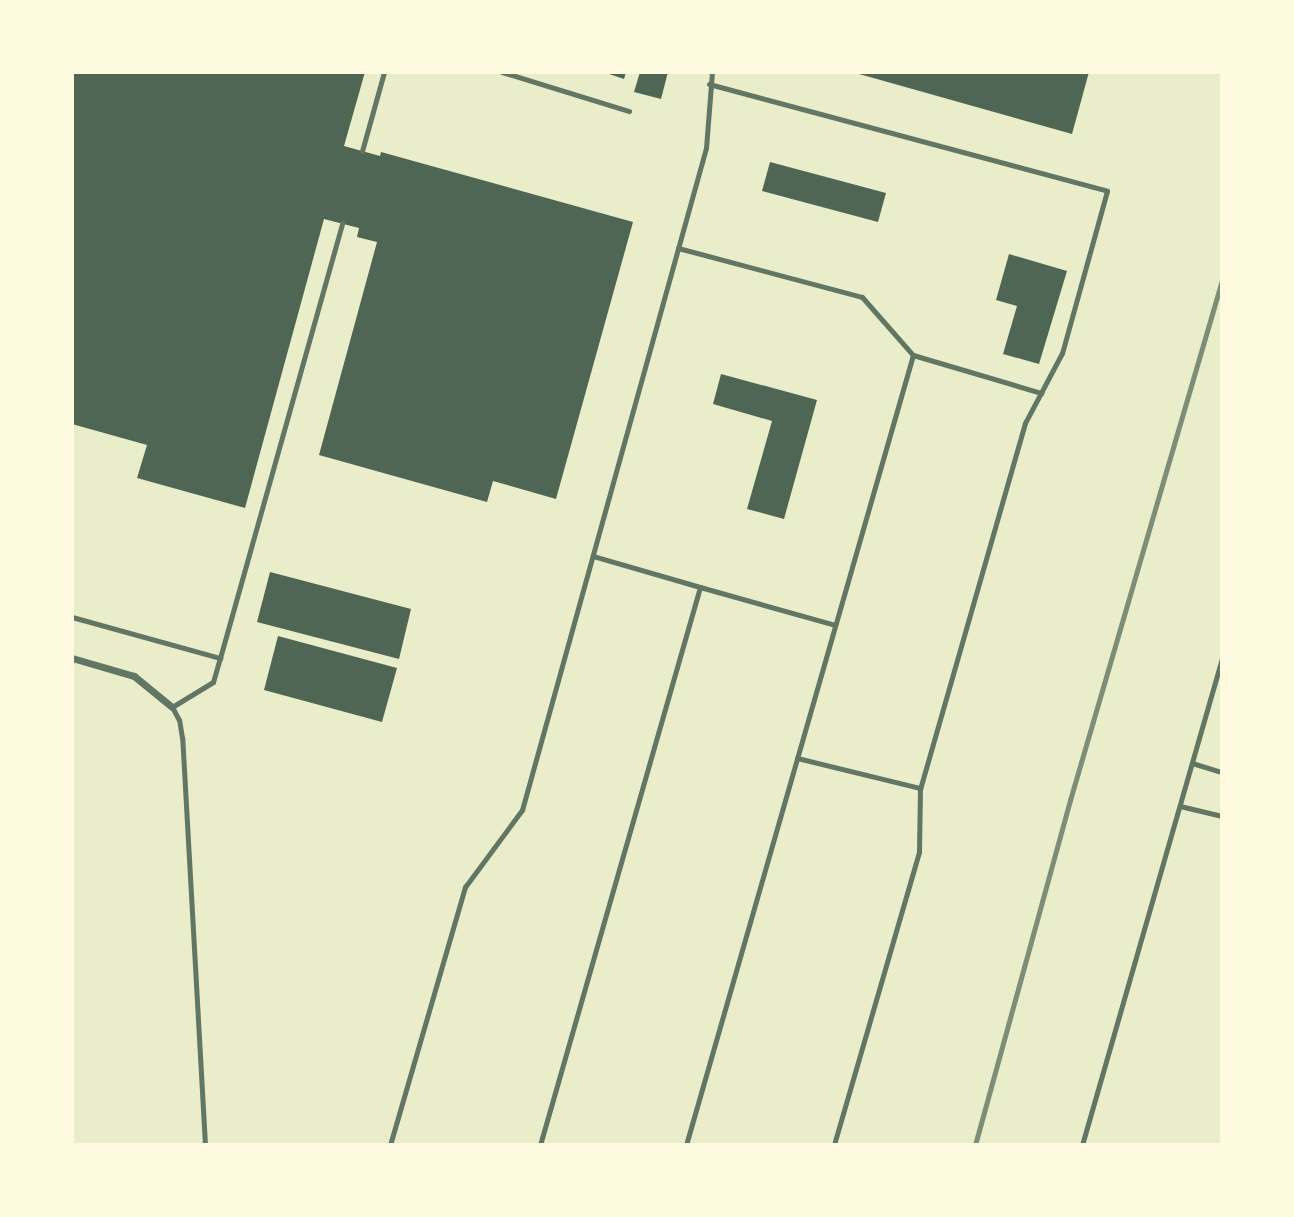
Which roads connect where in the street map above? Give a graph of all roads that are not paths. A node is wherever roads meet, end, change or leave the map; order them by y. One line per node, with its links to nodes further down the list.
1 (384, 72): 6 (lane)
2 (502, 72): 5 (lane)
3 (712, 72): 4 (lane)
4 (709, 84): 8 (lane); 10 (lane)
5 (629, 111)
6 (362, 151)
7 (342, 223): 16 (lane)
8 (678, 248): 9 (lane); 11 (lane)
9 (913, 355): 10 (lane); 14 (lane)
10 (1041, 393): 22 (lane)
11 (593, 556): 12 (lane); 26 (lane)
12 (701, 587): 14 (lane); 27 (lane)
13 (72, 617): 16 (lane)
14 (835, 625): 19 (lane)
15 (72, 658): 18 (street)
16 (220, 658): 18 (lane)
17 (1222, 658): 20 (lane)
18 (172, 707): 25 (lane)
19 (797, 758): 22 (lane); 28 (lane)
20 (1192, 763): 21 (lane); 23 (lane)
21 (1222, 772)
22 (920, 788): 29 (lane)
23 (1180, 806): 24 (lane); 30 (lane)
24 (1222, 816)
25 (205, 1145)
26 (390, 1145)
27 (540, 1145)
28 (686, 1145)
29 (834, 1145)
30 (1082, 1145)

